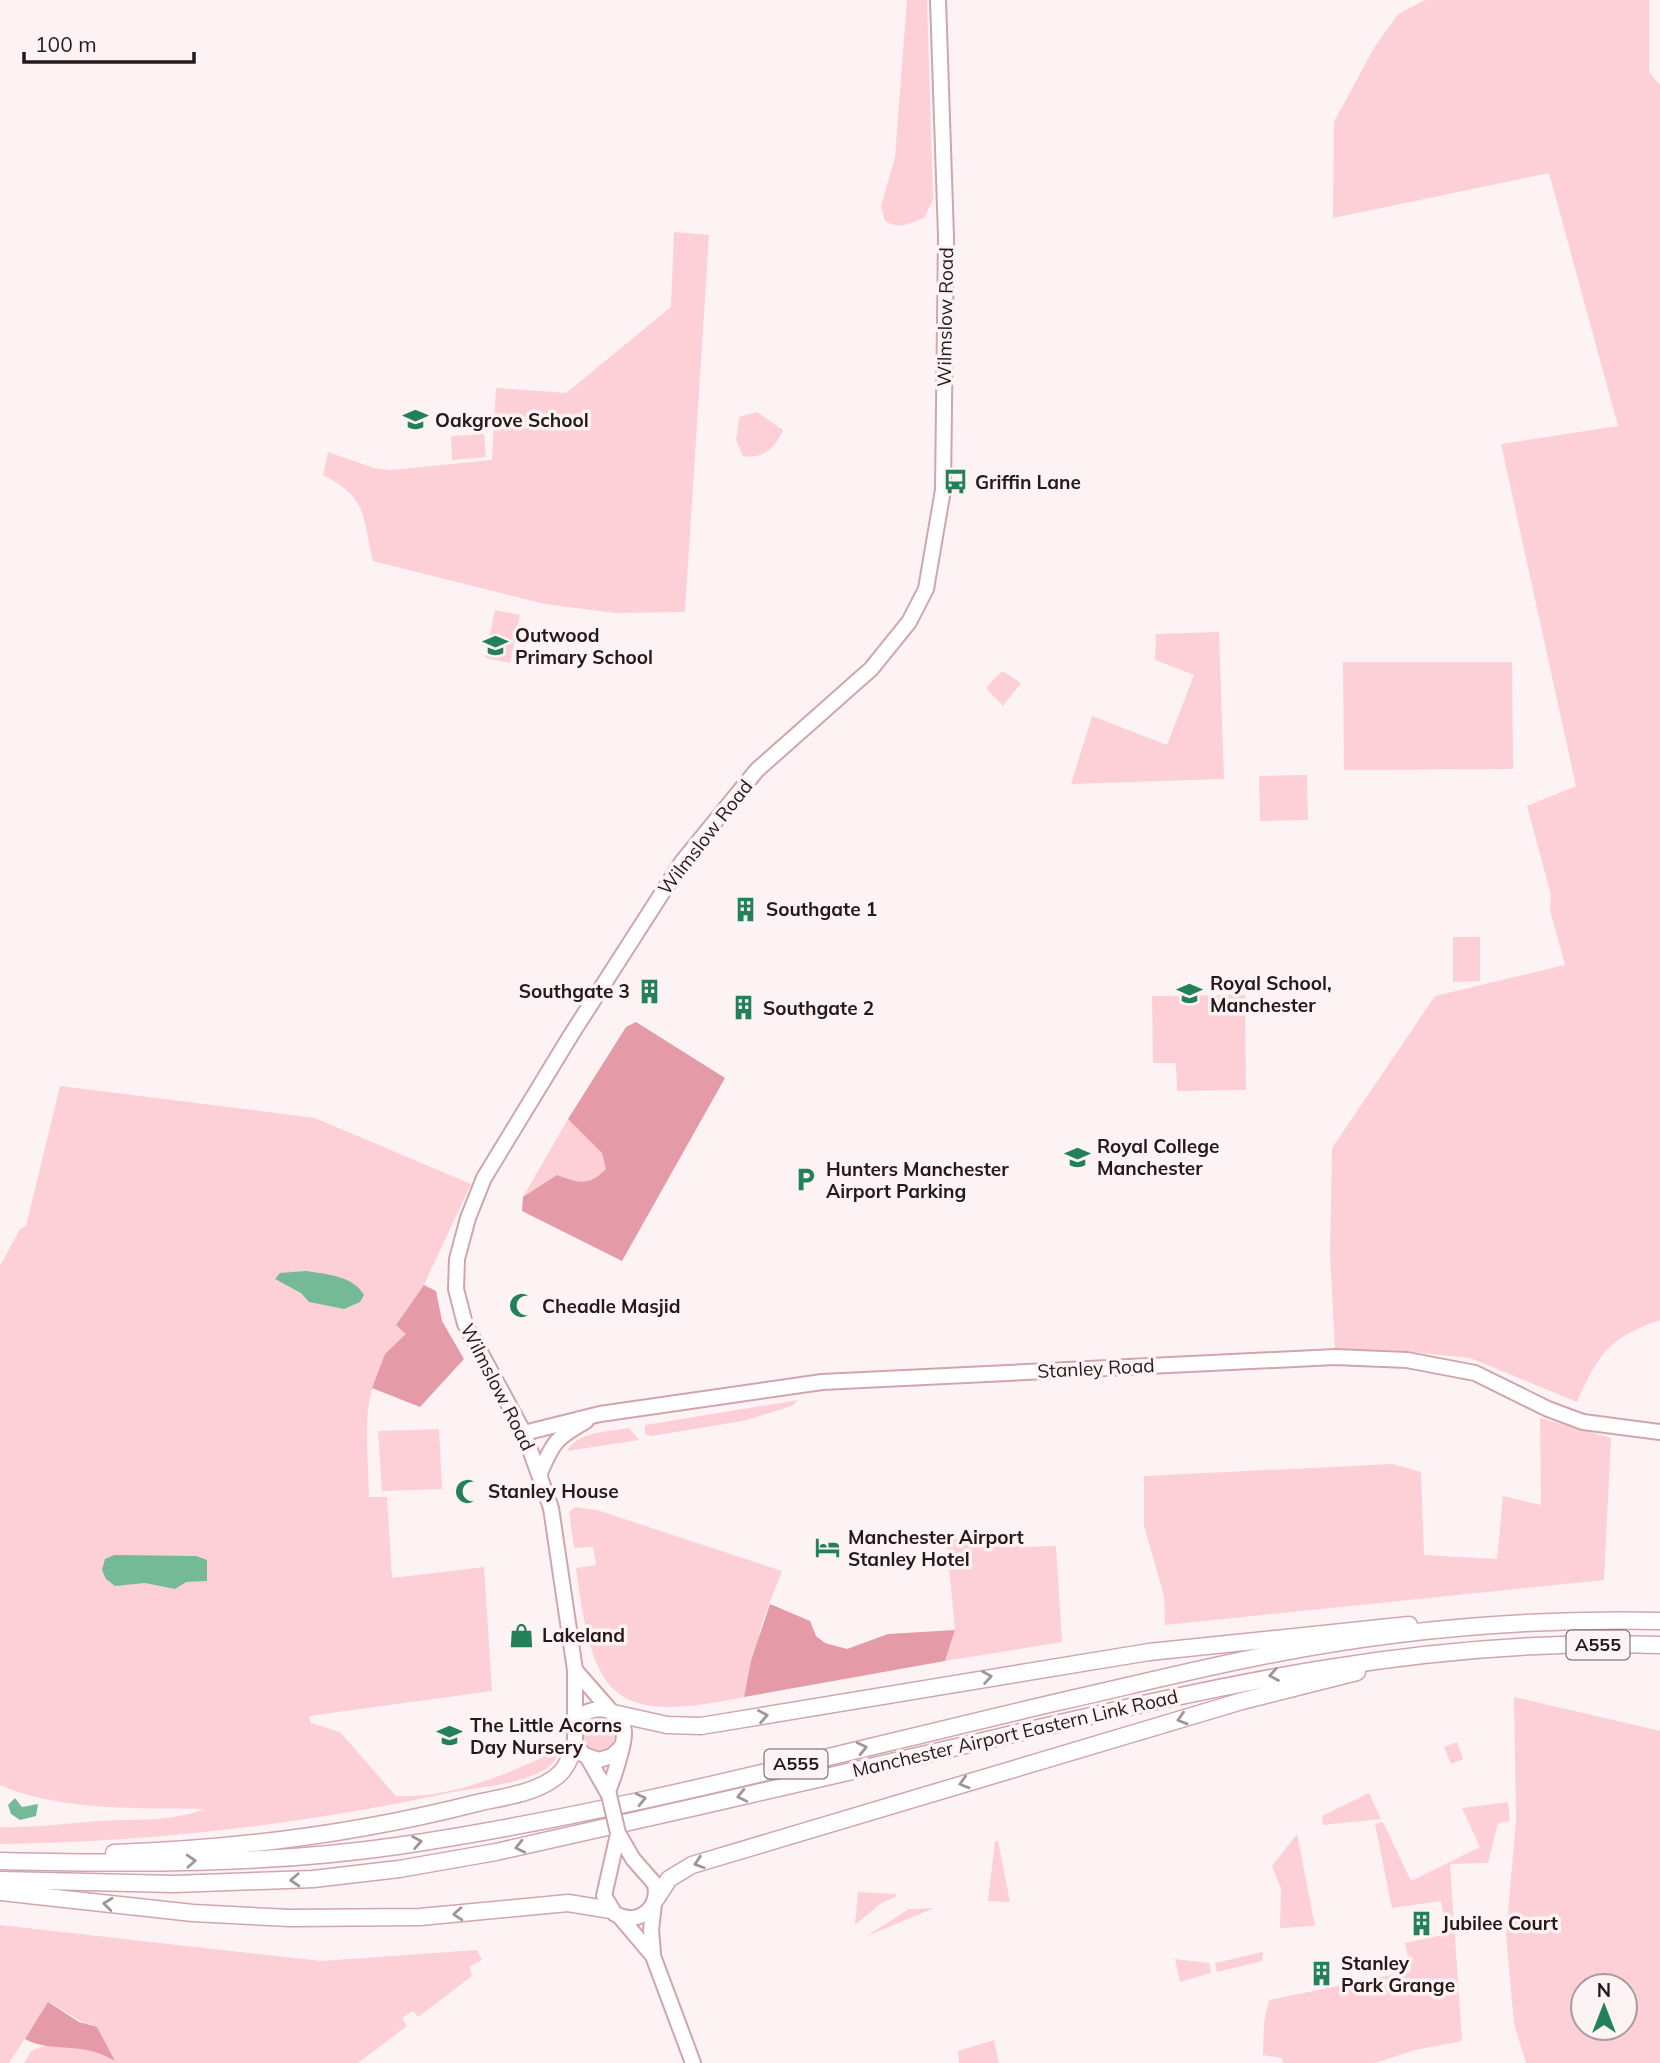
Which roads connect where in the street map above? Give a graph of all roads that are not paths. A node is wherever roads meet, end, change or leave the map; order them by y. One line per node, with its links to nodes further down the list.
1 (938, 0): 4 (main road, Wilmslow Road)
2 (600, 1414): 3 (main road, Stanley Road); 4 (main road, Stanley Road); 5 (main road)
3 (1660, 1432)
4 (524, 1433): 5 (main road, Wilmslow Road)
5 (540, 1473): 10 (main road, Wilmslow Road)
6 (1586, 1621): 7 (highway, Manchester Airport Eastern Link Road / A555); 11 (highway, A555, one-way to 6); 18 (highway, Manchester Airport Eastern Link Road / A555, one-way to 6)
7 (1660, 1621)
8 (1536, 1645): 9 (highway, Manchester Airport Eastern Link Road / A555); 21 (highway, Manchester Airport Eastern Link Road / A555, one-way to 21); 23 (highway, A555, one-way to 23)
9 (1660, 1645)
10 (575, 1670): 11 (main road); 12 (main road, Wilmslow Road)
11 (611, 1712): 12 (main road); 14 (main road)
12 (575, 1724): 13 (main road)
13 (575, 1744): 15 (main road); 18 (highway)
14 (621, 1747): 15 (main road); 16 (main road)
15 (588, 1758): 16 (main road)
16 (609, 1793): 17 (main road, bridge)
17 (618, 1834): 19 (main road); 20 (main road)
18 (0, 1859)
19 (646, 1872): 20 (main road); 23 (main road)
20 (608, 1879): 24 (main road)
21 (0, 1880)
22 (0, 1892): 24 (highway, one-way to 22)
23 (655, 1901): 24 (main road); 25 (main road)
24 (616, 1913): 25 (main road)
25 (653, 1956): 26 (main road)
26 (693, 2063)

